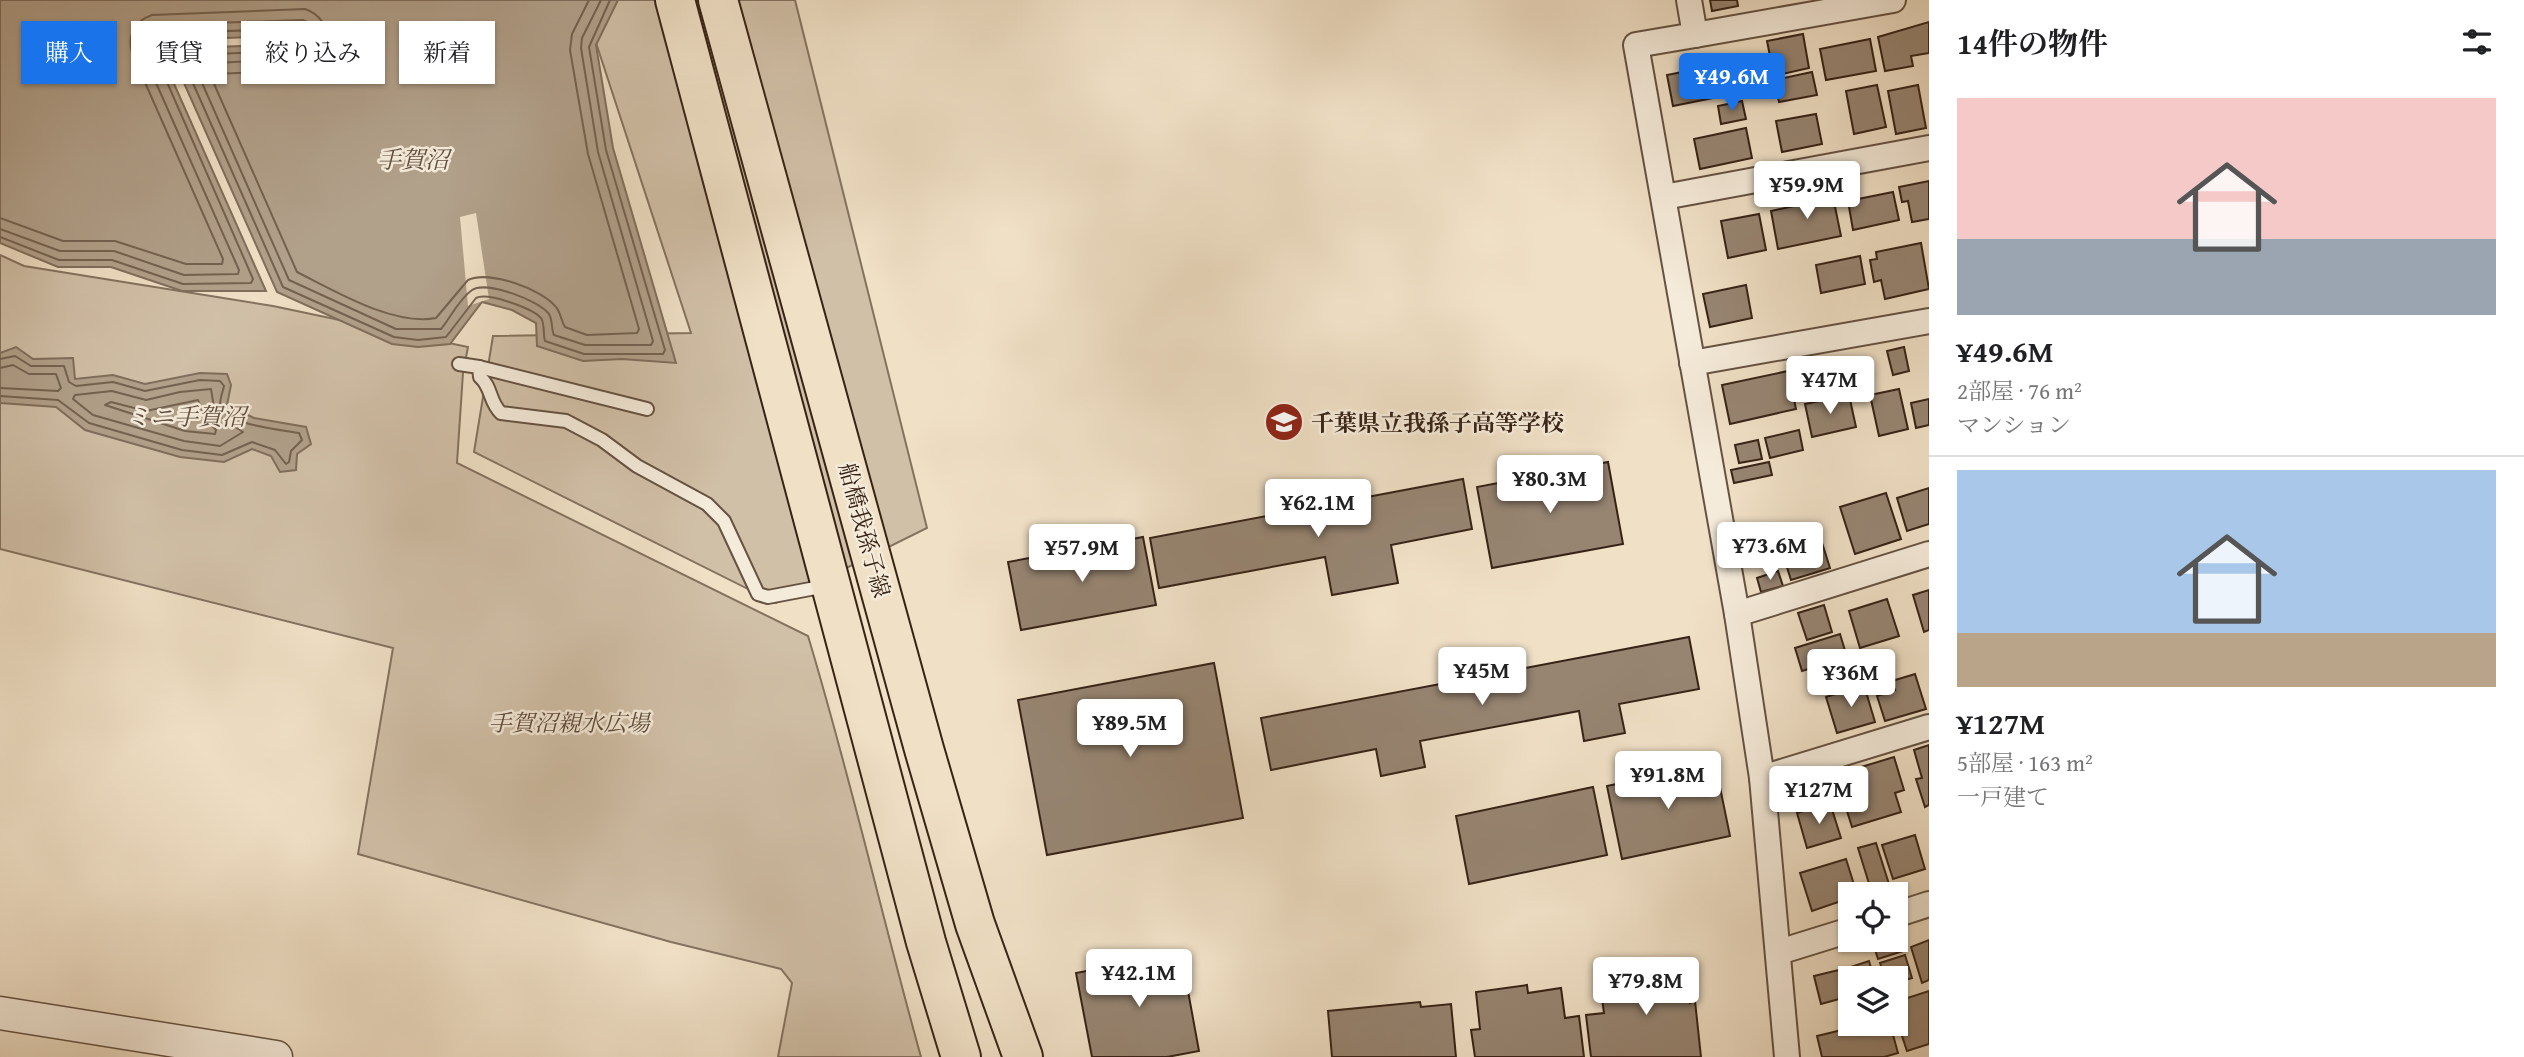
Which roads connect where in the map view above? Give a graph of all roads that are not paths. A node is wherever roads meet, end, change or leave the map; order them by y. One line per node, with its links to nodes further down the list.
1 (675, 0): 15 (main road, 船橋我孫子線)
2 (718, 0): 26 (main road, 船橋我孫子線)
3 (1689, 0): 6 (street)
4 (1893, 0): 5 (street)
5 (1862, 2): 6 (street)
6 (1695, 35): 8 (street)
7 (1929, 148): 8 (street)
8 (1664, 197): 10 (street)
9 (1929, 321): 10 (street)
10 (1692, 363): 16 (street)
11 (459, 364): 12 (lane)
12 (479, 367): 13 (lane); 15 (lane)
13 (647, 409)
14 (1929, 554): 16 (street)
15 (831, 577): 25 (main road, 船橋我孫子線)
16 (1737, 614): 18 (street)
17 (1929, 727): 18 (street)
18 (1762, 778): 22 (street)
19 (1929, 904): 20 (street)
20 (1908, 911)
21 (1838, 933): 22 (street)
22 (1779, 952): 27 (street)
23 (0, 1013): 24 (street)
24 (276, 1057)
25 (961, 1057)
26 (1023, 1057)
27 (1787, 1057)

